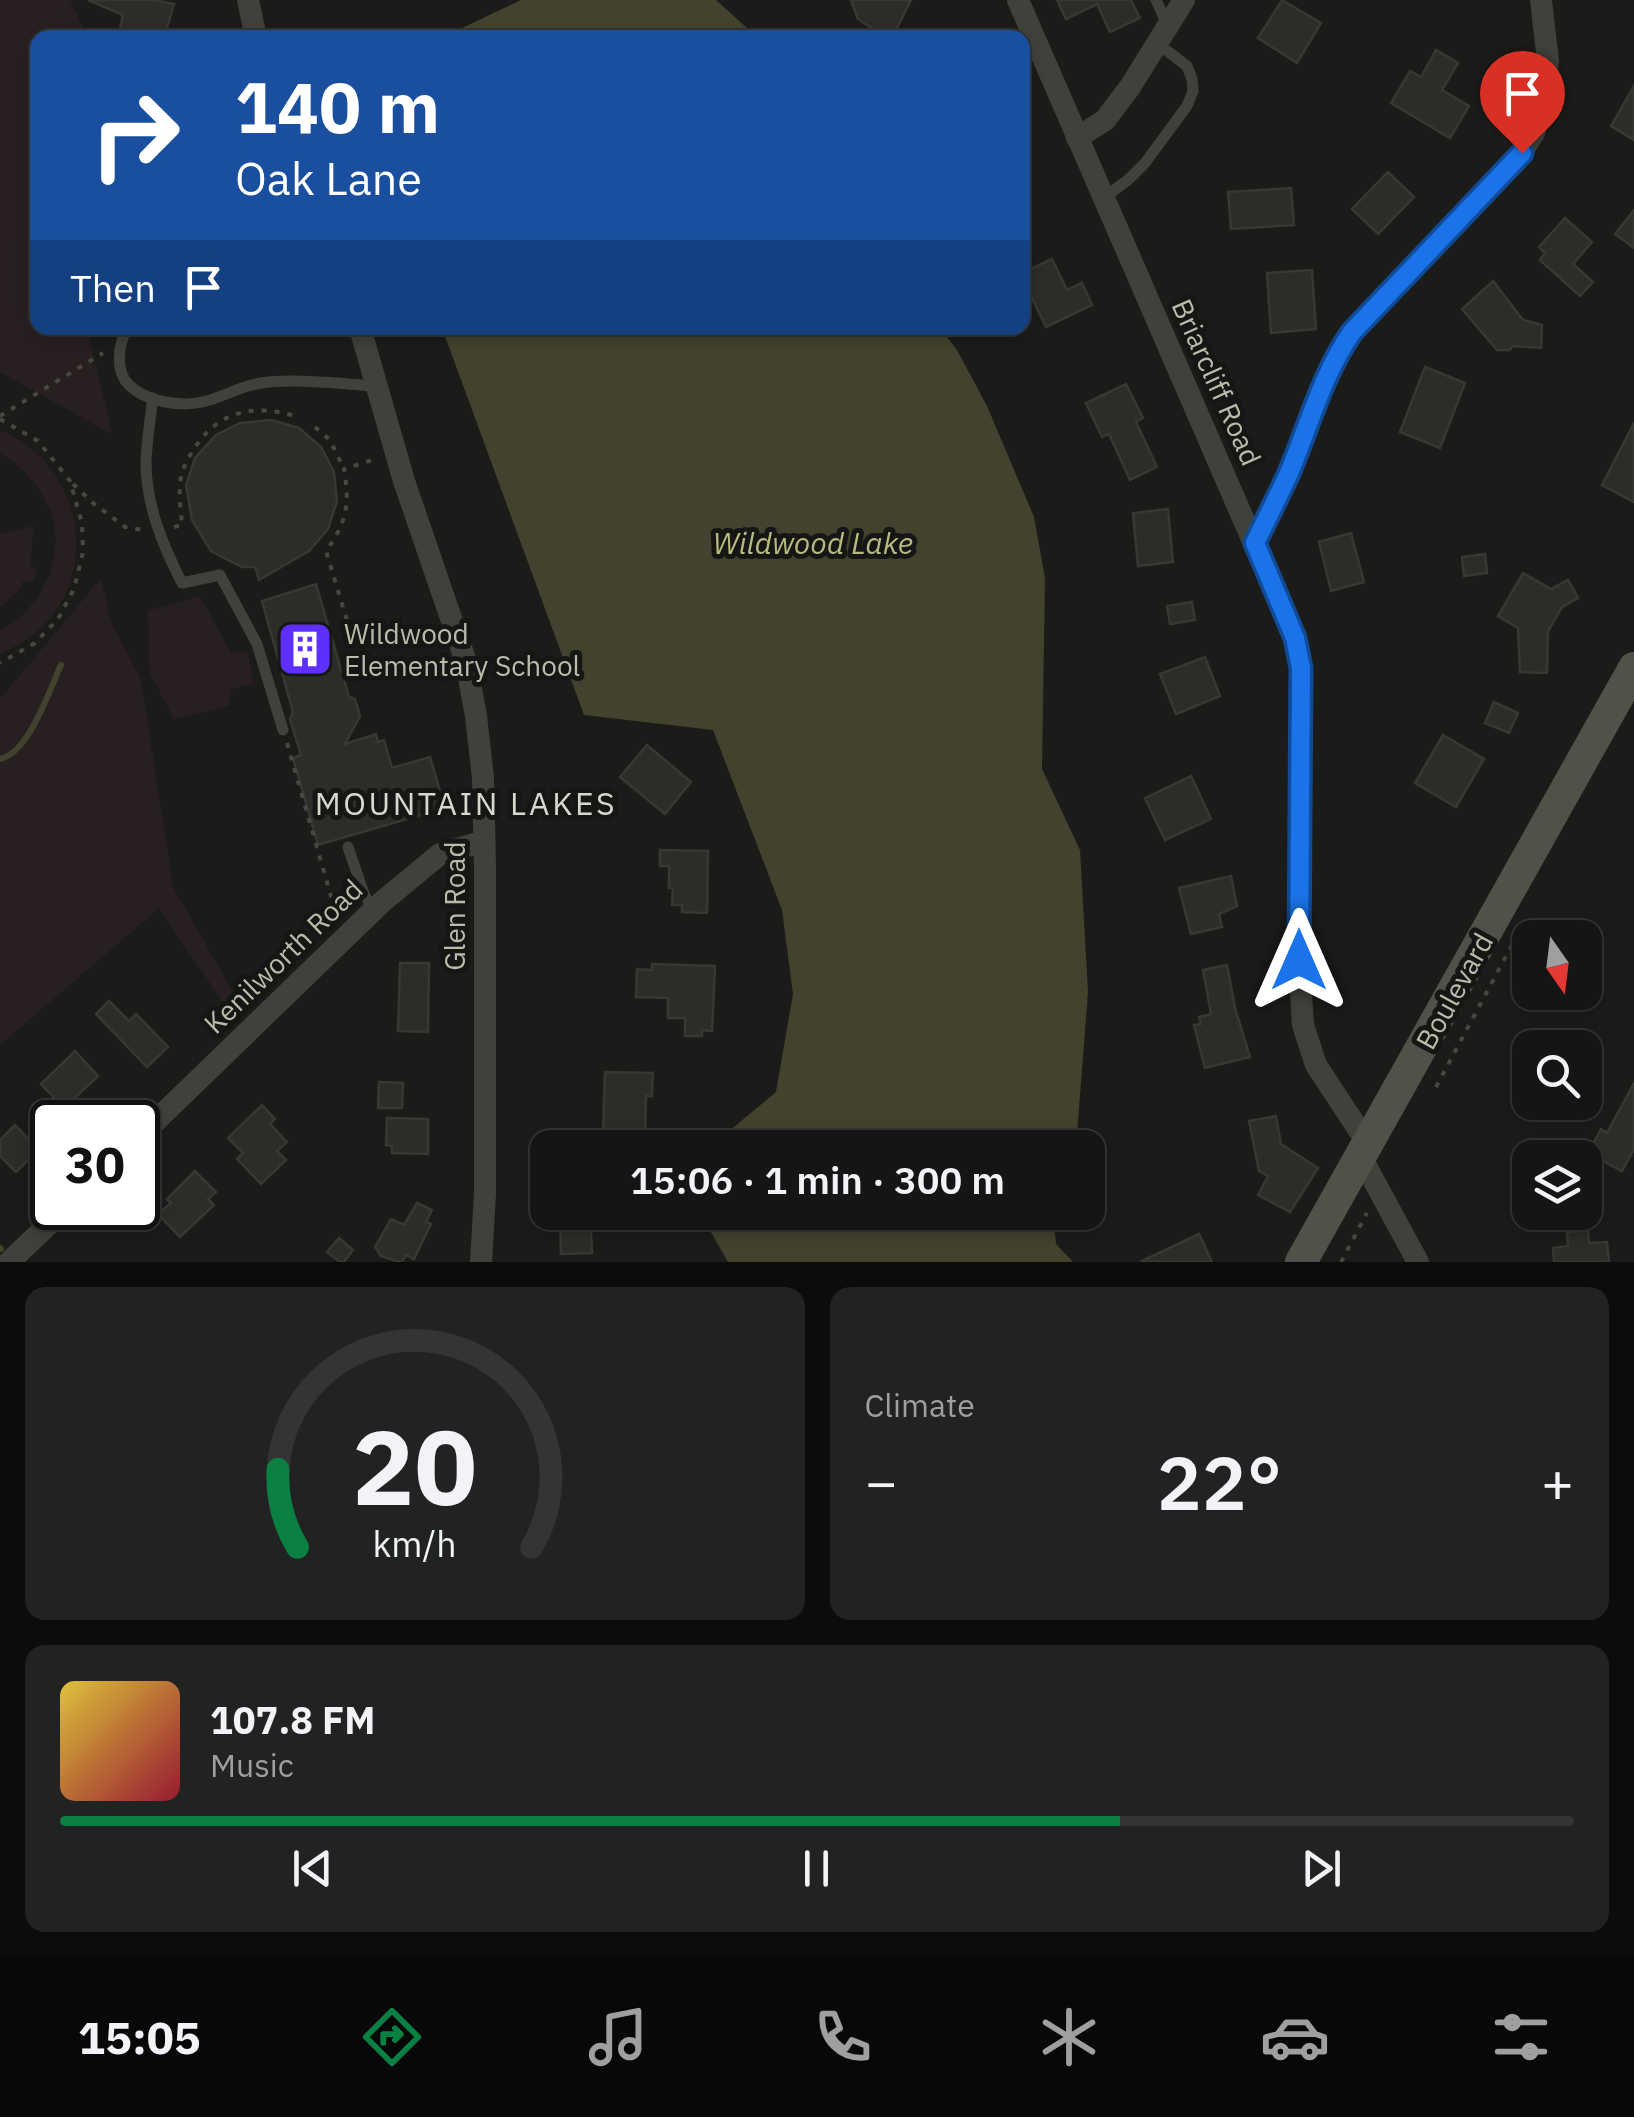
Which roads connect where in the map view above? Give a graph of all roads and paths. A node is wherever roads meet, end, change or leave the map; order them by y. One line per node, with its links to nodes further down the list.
1 (248, 0): 6 (street)
2 (1018, 0): 8 (street, Briarcliff Road)
3 (1156, 0): 7 (lane)
4 (1184, 0): 7 (street)
5 (1541, 0): 22 (street)
6 (254, 30)
7 (1164, 36): 8 (street); 9 (lane)
8 (1077, 138): 9 (street, Briarcliff Road)
9 (1104, 198): 22 (street, Briarcliff Road)
10 (124, 335): 12 (lane)
11 (362, 335): 13 (street, Glen Road)
12 (120, 342): 14 (lane); 16 (path)
13 (376, 386): 14 (lane); 27 (street, Glen Road)
14 (152, 398): 21 (lane)
15 (296, 416): 21 (path)
16 (0, 418): 20 (path)
17 (316, 427): 19 (path)
18 (374, 459): 19 (path)
19 (344, 470): 23 (path)
20 (70, 481): 21 (path); 24 (path)
21 (166, 534): 26 (lane)
22 (1255, 543): 34 (street, Briarcliff Road)
23 (358, 657)
24 (0, 663)
25 (1634, 668): 34 (main road, Boulevard)
26 (283, 730): 31 (path)
27 (484, 841): 29 (street, Kenilworth Road); 38 (street, Glen Road)
28 (348, 847): 29 (lane)
29 (374, 910): 33 (street, Kenilworth Road)
30 (1529, 914): 32 (path)
31 (339, 926)
32 (1436, 1086)
33 (160, 1117)
34 (1365, 1150): 39 (main road, Boulevard); 41 (street, Briarcliff Road)
35 (1369, 1210): 40 (path)
36 (43, 1230): 37 (street)
37 (10, 1262)
38 (482, 1262)
39 (1301, 1262)
40 (1340, 1262)
41 (1418, 1262)

